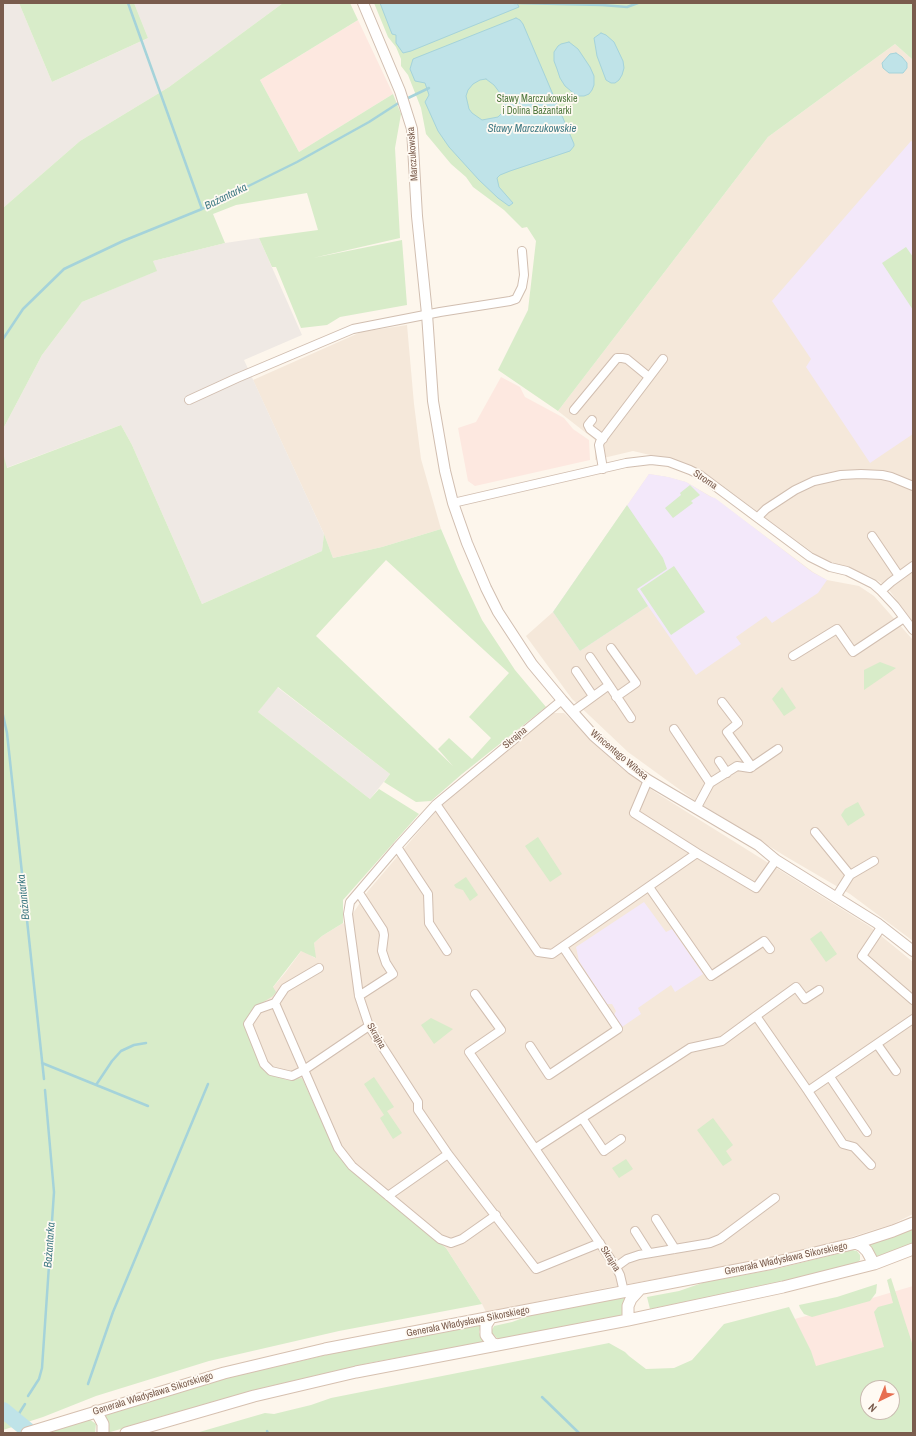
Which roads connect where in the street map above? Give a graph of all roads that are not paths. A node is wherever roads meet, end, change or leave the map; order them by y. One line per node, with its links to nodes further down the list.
1 (363, 3): 3 (street, Marczukowska)
2 (522, 251): 3 (street)
3 (427, 314): 6 (street); 12 (street, Marczukowska)
4 (663, 359): 5 (street)
5 (650, 377): 7 (street); 9 (street)
6 (189, 400)
7 (574, 410)
8 (592, 420): 9 (street)
9 (602, 439): 10 (street)
10 (603, 469): 12 (street, Stroma); 13 (street, Stroma)
11 (913, 486): 13 (street)
12 (453, 503): 27 (street, Wincentego Witosa)
13 (758, 517): 17 (street, Stroma)
14 (872, 536): 16 (street)
15 (913, 566): 16 (street)
16 (899, 576): 17 (street)
17 (881, 591): 18 (street, Stroma)
18 (904, 618): 19 (street, Stroma); 21 (street)
19 (913, 630)
20 (612, 648): 26 (street)
21 (794, 656)
22 (590, 657): 24 (street)
23 (576, 671): 25 (street)
24 (609, 685): 25 (street); 26 (street)
25 (593, 696): 29 (street)
26 (616, 697): 30 (street)
27 (562, 700): 29 (street, Wincentego Witosa); 38 (street, Skrajna)
28 (722, 702): 34 (street)
29 (572, 712): 36 (street, Wincentego Witosa)
30 (631, 718)
31 (674, 729): 37 (street)
32 (778, 749): 34 (street)
33 (719, 761): 35 (street)
34 (752, 767): 35 (street)
35 (727, 773): 37 (street)
36 (648, 780): 39 (street, Wincentego Witosa); 42 (street)
37 (710, 783): 39 (street)
38 (436, 804): 41 (street, Skrajna); 50 (street)
39 (696, 808): 43 (street, Wincentego Witosa)
40 (815, 832): 45 (street)
41 (397, 847): 47 (street, Skrajna); 52 (street)
42 (697, 853): 43 (street); 46 (street)
43 (776, 860): 48 (street, Wincentego Witosa)
44 (874, 861): 45 (street)
45 (850, 875): 48 (street)
46 (649, 887): 50 (street); 51 (street)
47 (359, 893): 57 (street, Skrajna); 57 (street)
48 (836, 897): 49 (street, Wincentego Witosa)
49 (882, 926): 53 (street, Wincentego Witosa); 58 (street)
50 (563, 947): 64 (street)
51 (770, 949)
52 (447, 951)
53 (913, 951)
54 (319, 968): 59 (street)
55 (819, 990): 60 (street)
56 (476, 994): 72 (street)
57 (360, 996): 62 (street, Skrajna)
58 (913, 1000)
59 (275, 1003): 65 (street); 65 (street)
60 (756, 1016): 68 (street); 69 (street)
61 (913, 1021): 63 (street)
62 (369, 1026): 65 (street); 73 (street, Skrajna)
63 (877, 1044): 66 (street); 67 (street)
64 (530, 1046)
65 (304, 1070): 75 (street)
66 (896, 1071)
67 (830, 1076): 68 (street); 70 (street)
68 (808, 1091): 74 (street)
69 (582, 1118): 71 (street); 72 (street)
70 (867, 1132)
71 (621, 1139)
72 (536, 1148): 81 (street)
73 (448, 1154): 75 (street); 77 (street, Skrajna)
74 (871, 1165)
75 (388, 1196): 77 (street)
76 (775, 1198): 83 (street)
77 (496, 1216): 81 (street, Skrajna)
78 (656, 1219): 83 (street)
79 (913, 1223): 82 (main road, Generała Władysława Sikorskiego)
80 (635, 1232): 85 (street)
81 (600, 1243): 87 (street, Skrajna)
82 (856, 1243): 86 (main road); 88 (main road, Generała Władysława Sikorskiego)
83 (676, 1249): 85 (street)
84 (913, 1249): 86 (main road)
85 (649, 1253): 87 (street)
86 (874, 1264): 91 (main road)
87 (616, 1267): 89 (street, Skrajna)
88 (640, 1289): 89 (main road, Generała Władysława Sikorskiego); 91 (main road)
89 (624, 1292): 90 (main road, Generała Władysława Sikorskiego)
90 (491, 1317): 92 (main road); 93 (main road, Generała Władysława Sikorskiego)
91 (628, 1320): 92 (main road)
92 (497, 1345): 96 (main road)
93 (96, 1411): 94 (main road, Generała Władysława Sikorskiego); 95 (main road)
94 (27, 1433)
95 (103, 1433)
96 (126, 1433)

